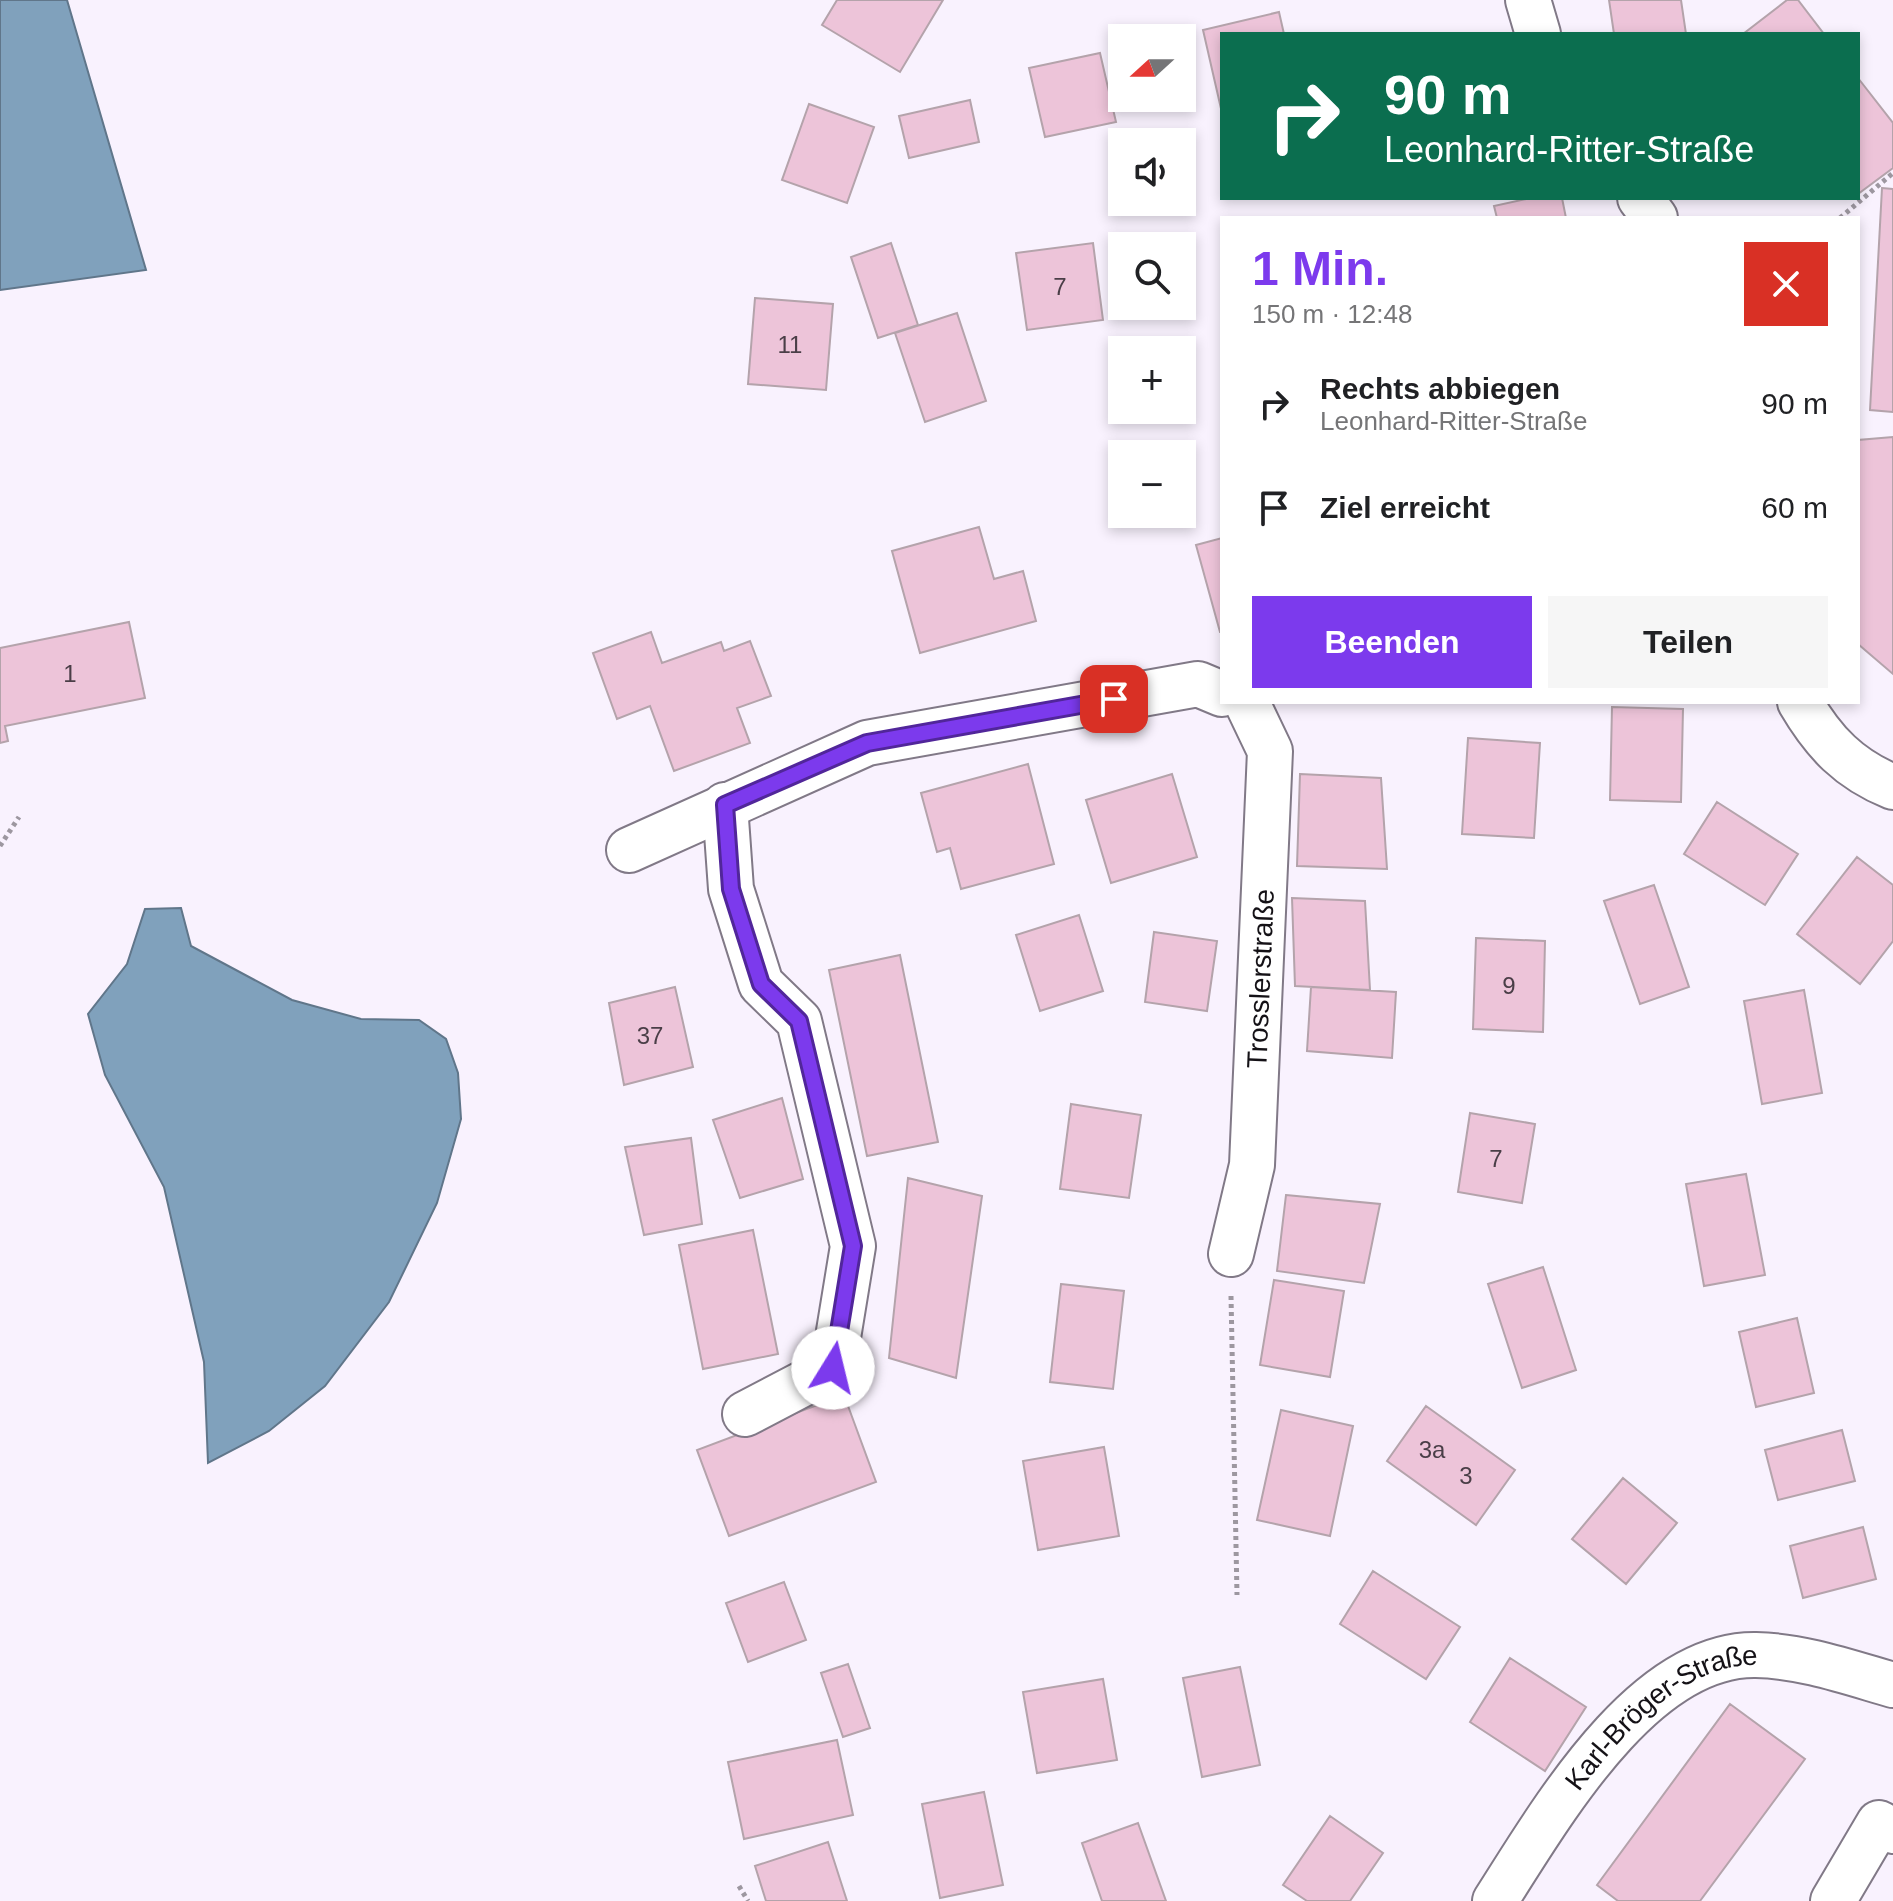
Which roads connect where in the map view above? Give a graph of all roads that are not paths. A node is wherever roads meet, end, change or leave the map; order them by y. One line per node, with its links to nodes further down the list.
1 (1528, 0): 2 (street)
2 (1537, 32)
3 (1220, 692): 7 (street)
4 (1245, 704): 9 (street, Trosslerstraße)
5 (1801, 704): 6 (street)
6 (1893, 787)
7 (725, 805): 8 (street); 10 (street)
8 (629, 850)
9 (1231, 1254)
10 (745, 1414)
11 (1893, 1685): 13 (street, Karl-Bröger-Straße)
12 (1893, 1831): 14 (street)
13 (1495, 1901)
14 (1833, 1901)

